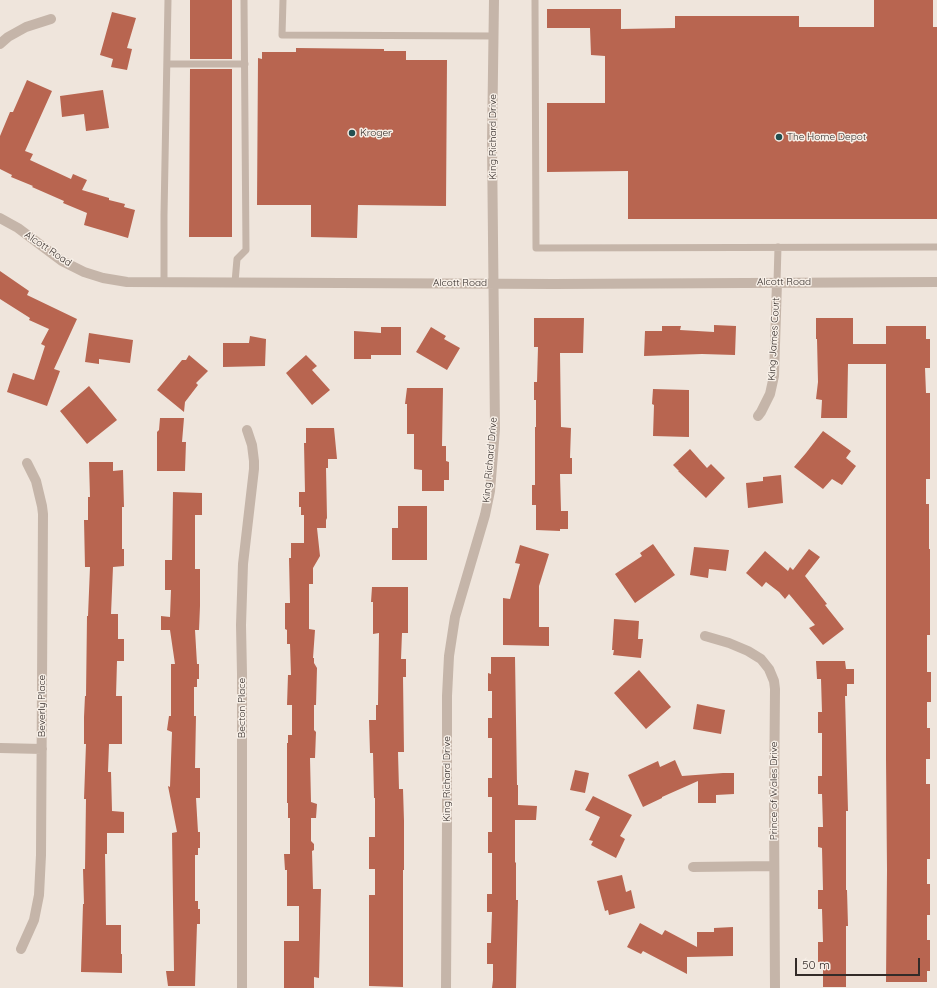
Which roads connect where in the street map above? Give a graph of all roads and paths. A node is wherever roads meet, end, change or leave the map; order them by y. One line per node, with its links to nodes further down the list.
1 (168, 0): 9 (lane)
2 (244, 0): 10 (lane)
3 (283, 0): 7 (lane)
4 (494, 0): 7 (street, King Richard Drive)
5 (535, 0): 12 (lane)
6 (51, 19): 8 (street)
7 (494, 36): 18 (street, King Richard Drive)
8 (0, 44)
9 (167, 64): 10 (lane); 14 (lane)
10 (245, 64): 15 (lane)
11 (0, 218): 14 (street, Alcott Road)
12 (778, 247): 13 (lane); 16 (lane)
13 (937, 247)
14 (164, 282): 15 (street, Alcott Road)
15 (235, 282): 18 (street, Alcott Road)
16 (777, 282): 17 (street, Alcott Road); 18 (street, Alcott Road); 19 (street, King James Court)
17 (937, 282)
18 (493, 283): 29 (street, King Richard Drive)
19 (758, 416)
20 (247, 430): 28 (street, Becton Place)
21 (27, 463): 24 (street, Beverly Place)
22 (705, 636): 25 (street, Prince of Wales Drive)
23 (0, 748): 24 (street)
24 (42, 749): 27 (street, Beverly Place)
25 (774, 866): 26 (street); 30 (street, Prince of Wales Drive)
26 (693, 867)
27 (21, 949)
28 (242, 988)
29 (446, 988)
30 (775, 988)

